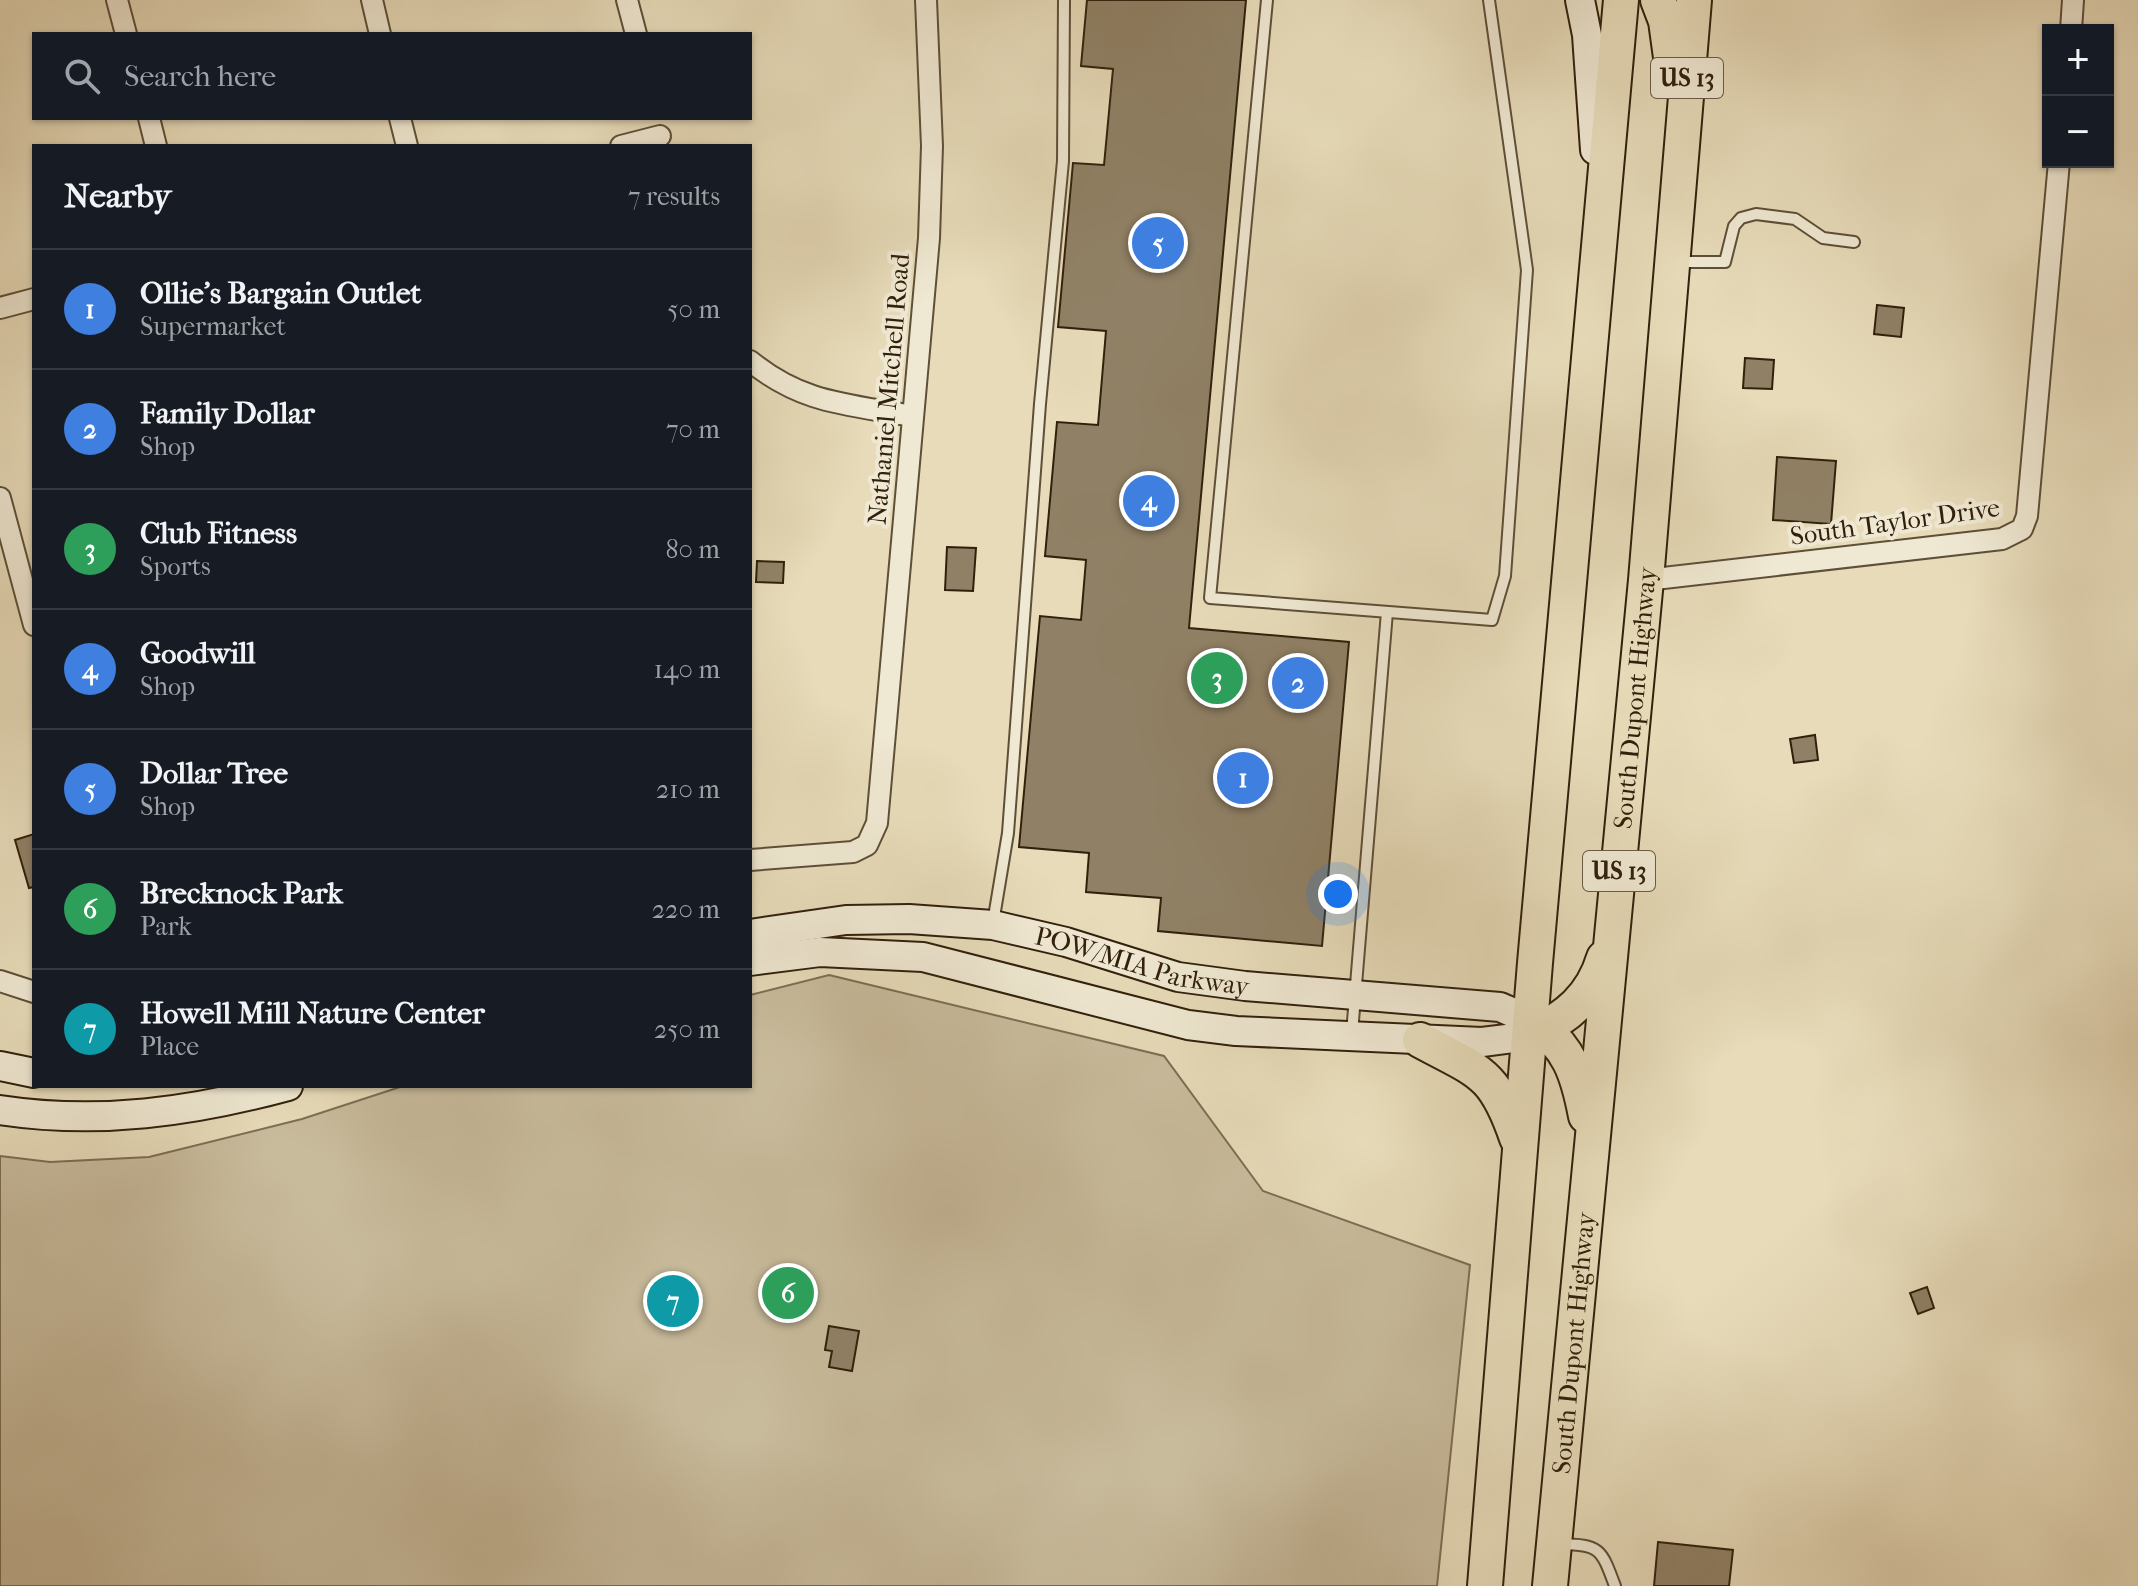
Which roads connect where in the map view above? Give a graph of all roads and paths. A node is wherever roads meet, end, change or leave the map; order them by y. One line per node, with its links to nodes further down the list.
1 (117, 0): 14 (street)
2 (372, 0): 15 (street)
3 (627, 0): 16 (street)
4 (926, 0): 31 (street, Nathaniel Mitchell Road)
5 (1064, 0): 37 (lane)
6 (1267, 0): 34 (lane)
7 (1489, 0): 34 (lane)
8 (1580, 0): 26 (main road)
9 (1621, 0): 26 (highway, US 13)
10 (1658, 0): 23 (highway)
11 (1694, 0): 23 (highway, South Dupont Highway / US 13)
12 (2073, 0): 13 (street)
13 (2071, 24)
14 (125, 32)
15 (380, 32)
16 (635, 32)
17 (150, 120): 20 (street)
18 (400, 120): 21 (street)
19 (659, 133): 22 (street)
20 (156, 144)
21 (406, 144)
22 (627, 144)
23 (1680, 156): 27 (highway, South Dupont Highway / US 13)
24 (2058, 168): 33 (street, South Taylor Drive)
25 (1854, 242): 27 (lane)
26 (1597, 255): 45 (highway, US 13)
27 (1672, 262): 33 (highway, South Dupont Highway / US 13)
28 (32, 300): 29 (street)
29 (0, 308)
30 (752, 363): 31 (street)
31 (912, 416): 36 (street, Nathaniel Mitchell Road)
32 (0, 498): 35 (street)
33 (1646, 580): 38 (highway, South Dupont Highway / US 13)
34 (1387, 612): 44 (lane)
35 (32, 618)
36 (752, 860)
37 (993, 925): 39 (main road, POW/MIA Parkway); 41 (main road); 44 (main road, POW/MIA Parkway)
38 (1613, 928): 45 (highway); 52 (highway, South Dupont Highway / US 13)
39 (752, 934)
40 (752, 961): 41 (main road, POW/MIA Parkway)
41 (984, 971): 46 (main road, POW/MIA Parkway)
42 (0, 981): 43 (street)
43 (32, 991)
44 (1356, 993): 45 (main road, POW/MIA Parkway); 46 (lane)
45 (1536, 1029): 47 (main road, POW/MIA Parkway); 52 (highway); 53 (highway, US 13)
46 (1352, 1034): 47 (main road, POW/MIA Parkway)
47 (1420, 1040): 53 (highway)
48 (0, 1066): 49 (main road)
49 (32, 1073)
50 (280, 1088): 51 (main road)
51 (0, 1110)
52 (1592, 1147): 54 (highway, South Dupont Highway / US 13)
53 (1521, 1150): 55 (highway, US 13)
54 (1554, 1544): 56 (highway, South Dupont Highway / US 13); 57 (lane)
55 (1485, 1586)
56 (1550, 1586)
57 (1615, 1586)

